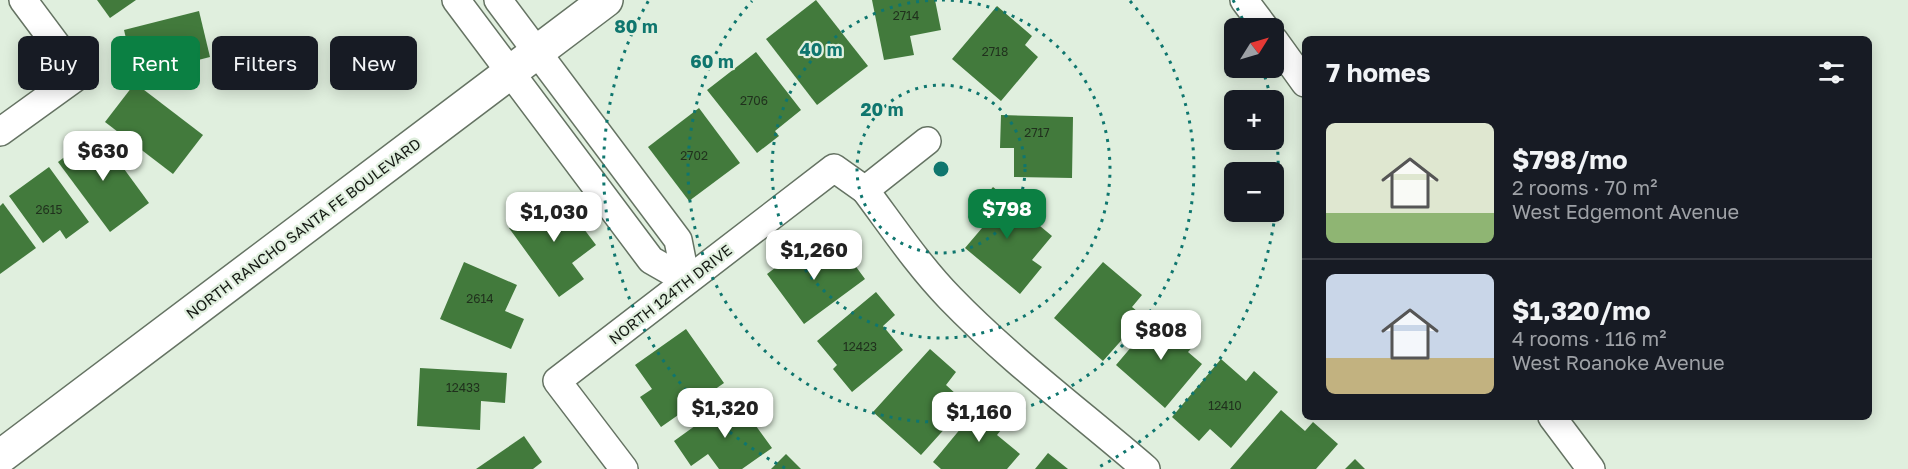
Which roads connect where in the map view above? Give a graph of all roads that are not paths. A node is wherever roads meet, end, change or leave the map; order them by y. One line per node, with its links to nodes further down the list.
1 (23, 0): 11 (street)
2 (456, 0): 9 (street)
3 (498, 0): 7 (street)
4 (606, 0): 7 (street, NORTH RANCHO SANTA FE BOULEVARD)
5 (1244, 0): 6 (street)
6 (1258, 18)
7 (537, 53): 9 (street, NORTH RANCHO SANTA FE BOULEVARD); 14 (street)
8 (1284, 54): 10 (street)
9 (510, 73): 14 (street); 16 (street, NORTH RANCHO SANTA FE BOULEVARD)
10 (1302, 79)
11 (0, 132)
12 (927, 141): 13 (street)
13 (865, 190): 14 (street, NORTH 124TH DRIVE); 18 (street)
14 (686, 280): 17 (street, NORTH 124TH DRIVE)
15 (1554, 420): 19 (street)
16 (0, 457)
17 (624, 469)
18 (1146, 469)
19 (1591, 469)

